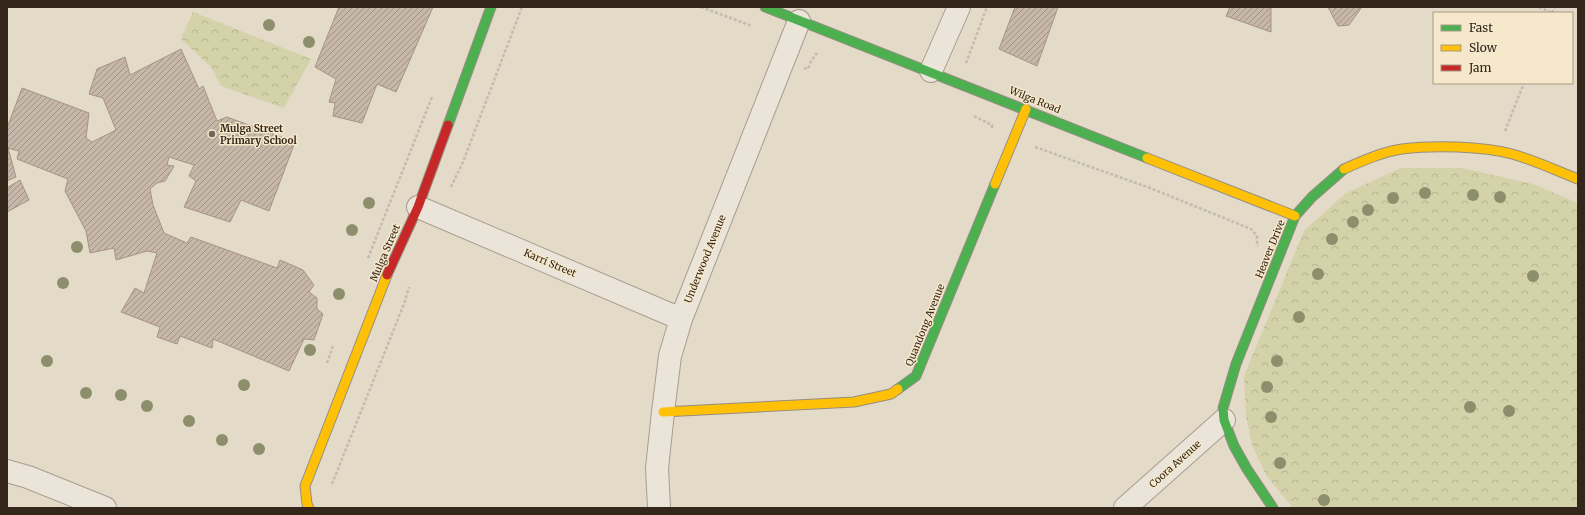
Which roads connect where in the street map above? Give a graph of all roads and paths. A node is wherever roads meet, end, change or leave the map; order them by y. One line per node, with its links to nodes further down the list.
1 (491, 7): 22 (street, Mulga Street)
2 (522, 7): 23 (path)
3 (701, 7): 10 (path)
4 (765, 7): 9 (street, Wilga Road)
5 (959, 7): 13 (street)
6 (986, 7): 14 (path)
7 (1539, 7): 8 (path)
8 (1550, 12)
9 (799, 21): 12 (street, Underwood Avenue); 13 (street, Wilga Road)
10 (752, 26)
11 (821, 54): 12 (path)
12 (784, 61): 28 (street, Underwood Avenue)
13 (931, 71): 14 (street, Wilga Road)
14 (959, 82): 17 (street, Wilga Road)
15 (1524, 84): 20 (path)
16 (433, 94): 26 (path)
17 (1026, 109): 19 (street, Quandong Avenue); 24 (street, Wilga Road)
18 (974, 115): 19 (path)
19 (1012, 141): 25 (path); 31 (street, Quandong Avenue)
20 (1497, 151): 21 (street, Heaver Drive); 24 (street, Heaver Drive)
21 (1578, 179)
22 (418, 207): 23 (street, Karri Street); 36 (street, Mulga Street)
23 (438, 216): 28 (street, Karri Street)
24 (1296, 216): 25 (street, Heaver Drive)
25 (1280, 251): 32 (street, Heaver Drive)
26 (367, 261)
27 (410, 284): 34 (path)
28 (682, 319): 31 (street, Underwood Avenue)
29 (335, 341): 30 (path)
30 (327, 363)
31 (663, 412): 37 (street, Underwood Avenue)
32 (1224, 420): 38 (street, Coora Avenue); 39 (street, Heaver Drive)
33 (7, 471): 35 (street)
34 (330, 488)
35 (105, 508)
36 (309, 508)
37 (659, 508)
38 (1126, 508)
39 (1273, 508)

